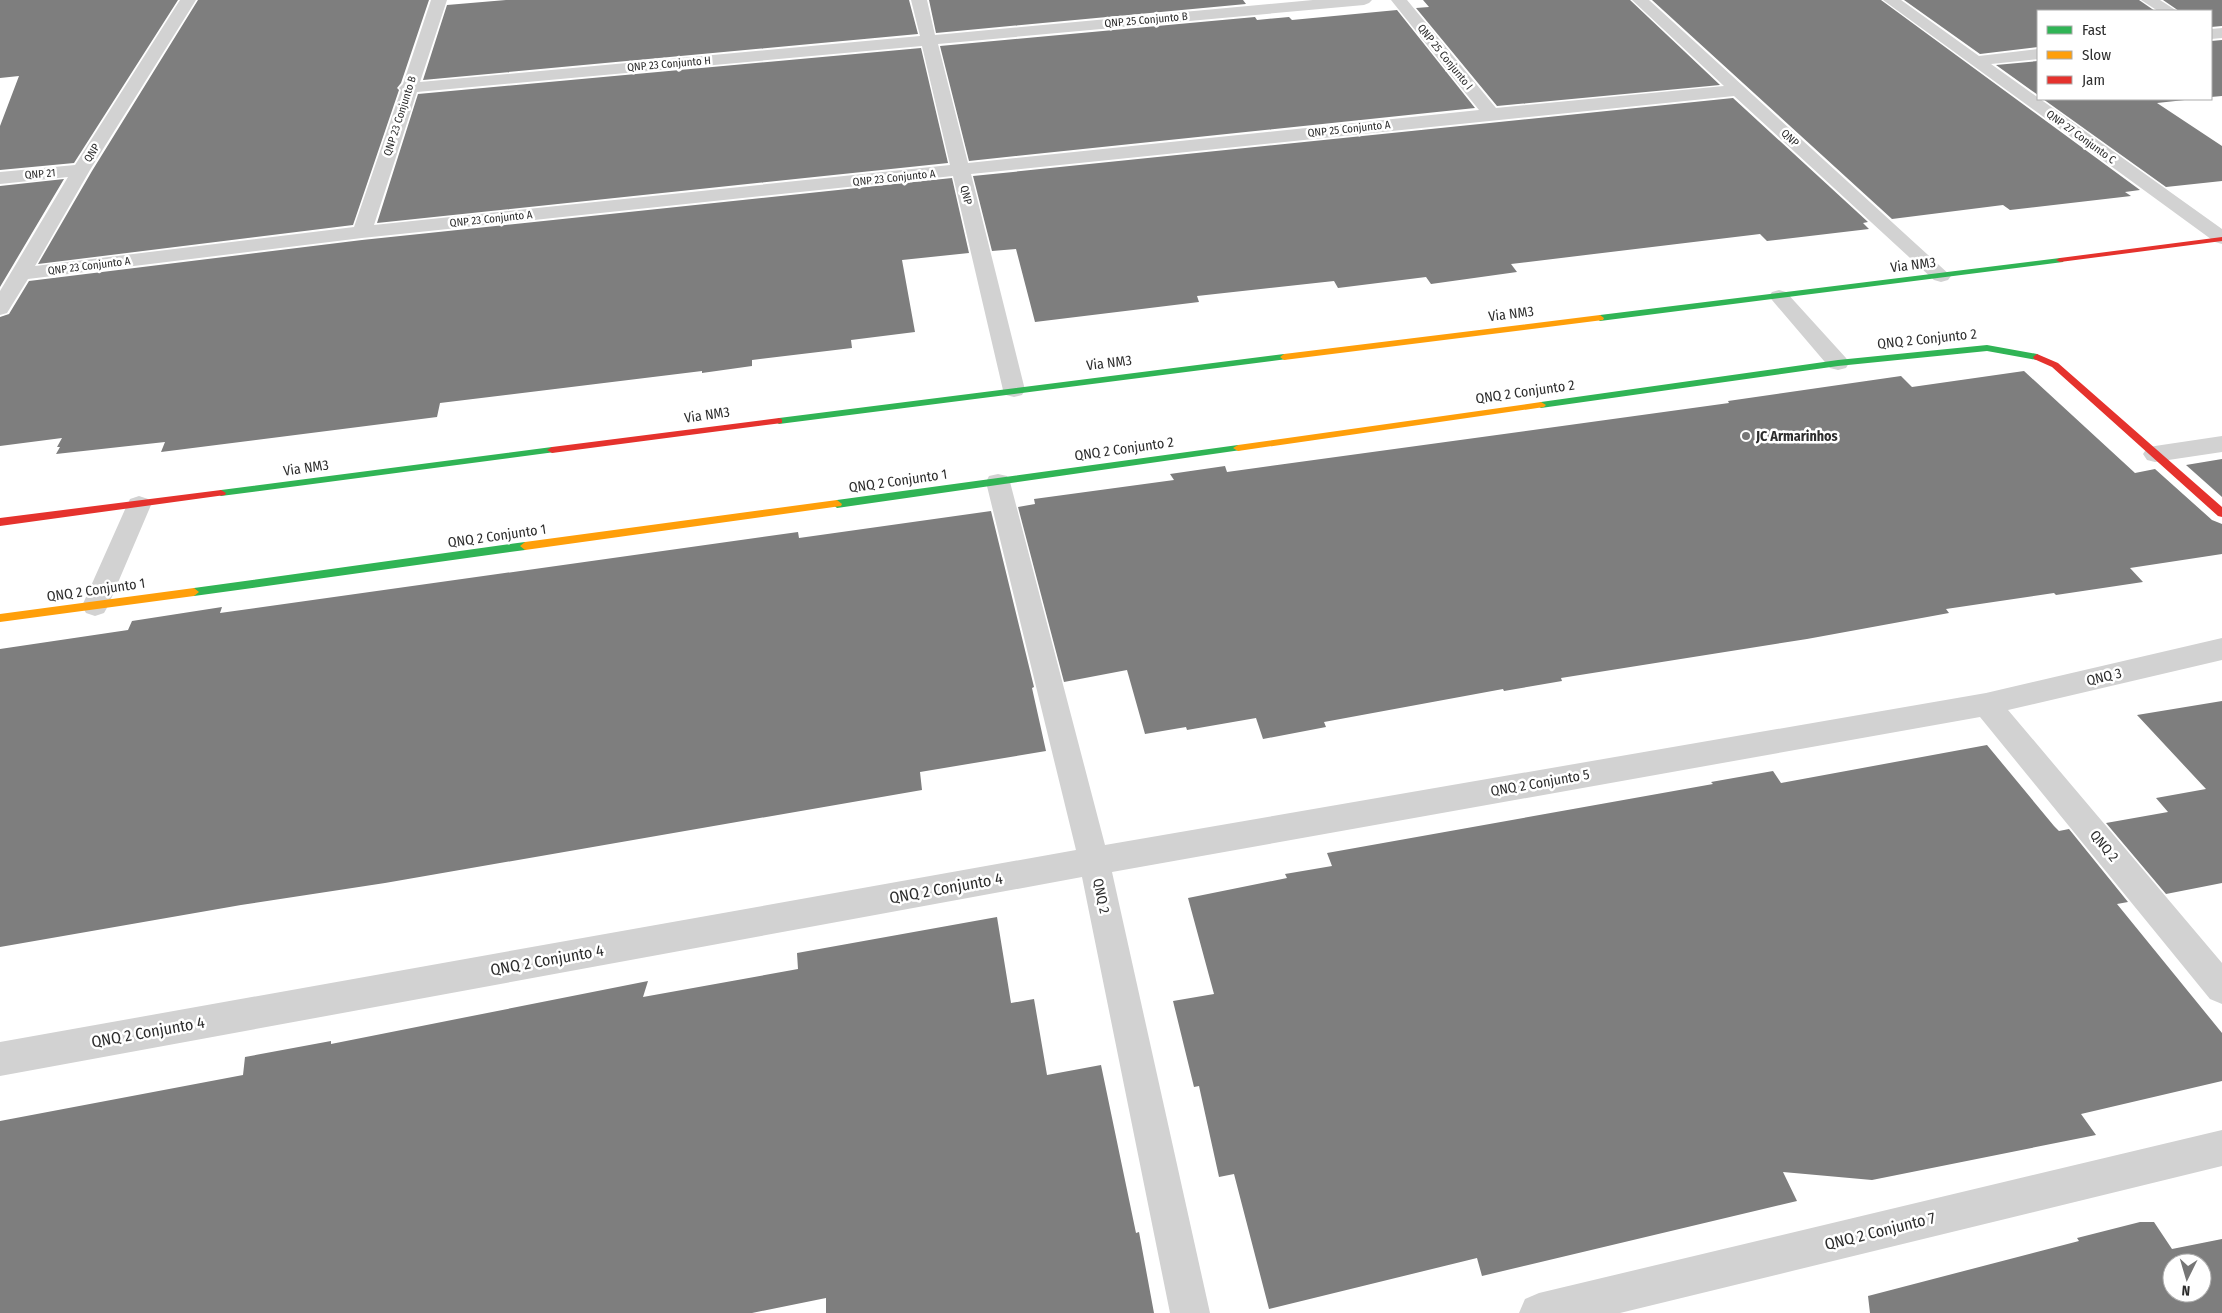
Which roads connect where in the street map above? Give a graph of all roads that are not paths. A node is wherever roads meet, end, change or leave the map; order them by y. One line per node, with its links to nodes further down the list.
1 (188, 0): 16 (street, QNP)
2 (439, 0): 13 (street, QNP 23 Conjunto B)
3 (918, 0): 10 (street, QNP)
4 (1364, 0): 10 (street, QNP 25 Conjunto B)
5 (1399, 0): 15 (street, QNP 25 Conjunto I)
6 (1640, 0): 14 (street, QNP)
7 (1891, 0): 12 (street, QNP 27 Conjunto C)
8 (2149, 0): 9 (street)
9 (2167, 10)
10 (929, 39): 13 (street, QNP 23 Conjunto H); 17 (street, QNP)
11 (2037, 54): 12 (street)
12 (1975, 61): 20 (street, QNP 27 Conjunto C)
13 (408, 88): 19 (street, QNP 23 Conjunto B)
14 (1738, 90): 15 (street, QNP 25 Conjunto A); 22 (street, QNP)
15 (1491, 114): 17 (street, QNP 25 Conjunto A)
16 (81, 170): 18 (street, QNP 21); 21 (street, QNP)
17 (960, 171): 19 (street, QNP 23 Conjunto A); 26 (street, QNP)
18 (0, 178)
19 (362, 232): 21 (street, QNP 23 Conjunto A)
20 (2222, 239): 22 (main road, Via NM3)
21 (22, 274): 24 (street, QNP)
22 (1941, 276): 23 (main road, Via NM3)
23 (1779, 296): 25 (street); 26 (main road, Via NM3)
24 (0, 309)
25 (1838, 363): 28 (main road, QNQ 2 Conjunto 2); 29 (main road, QNQ 2 Conjunto 2)
26 (1014, 390): 30 (main road, Via NM3)
27 (2222, 444): 28 (street)
28 (2155, 454): 31 (main road)
29 (998, 482): 33 (main road, QNQ 2 Conjunto 1); 37 (street, QNQ 2)
30 (139, 505): 32 (main road, Via NM3); 33 (street)
31 (2222, 514)
32 (0, 522)
33 (95, 606): 34 (main road, QNQ 2 Conjunto 1)
34 (0, 618)
35 (2222, 649): 36 (street, QNQ 3)
36 (1986, 704): 37 (street, QNQ 2 Conjunto 5); 38 (street, QNQ 2)
37 (1094, 861): 39 (street, QNQ 2 Conjunto 4); 41 (street, QNQ 2)
38 (2222, 988)
39 (0, 1059)
40 (2222, 1148): 42 (street, QNQ 2 Conjunto 7)
41 (1190, 1313)
42 (1539, 1313)

